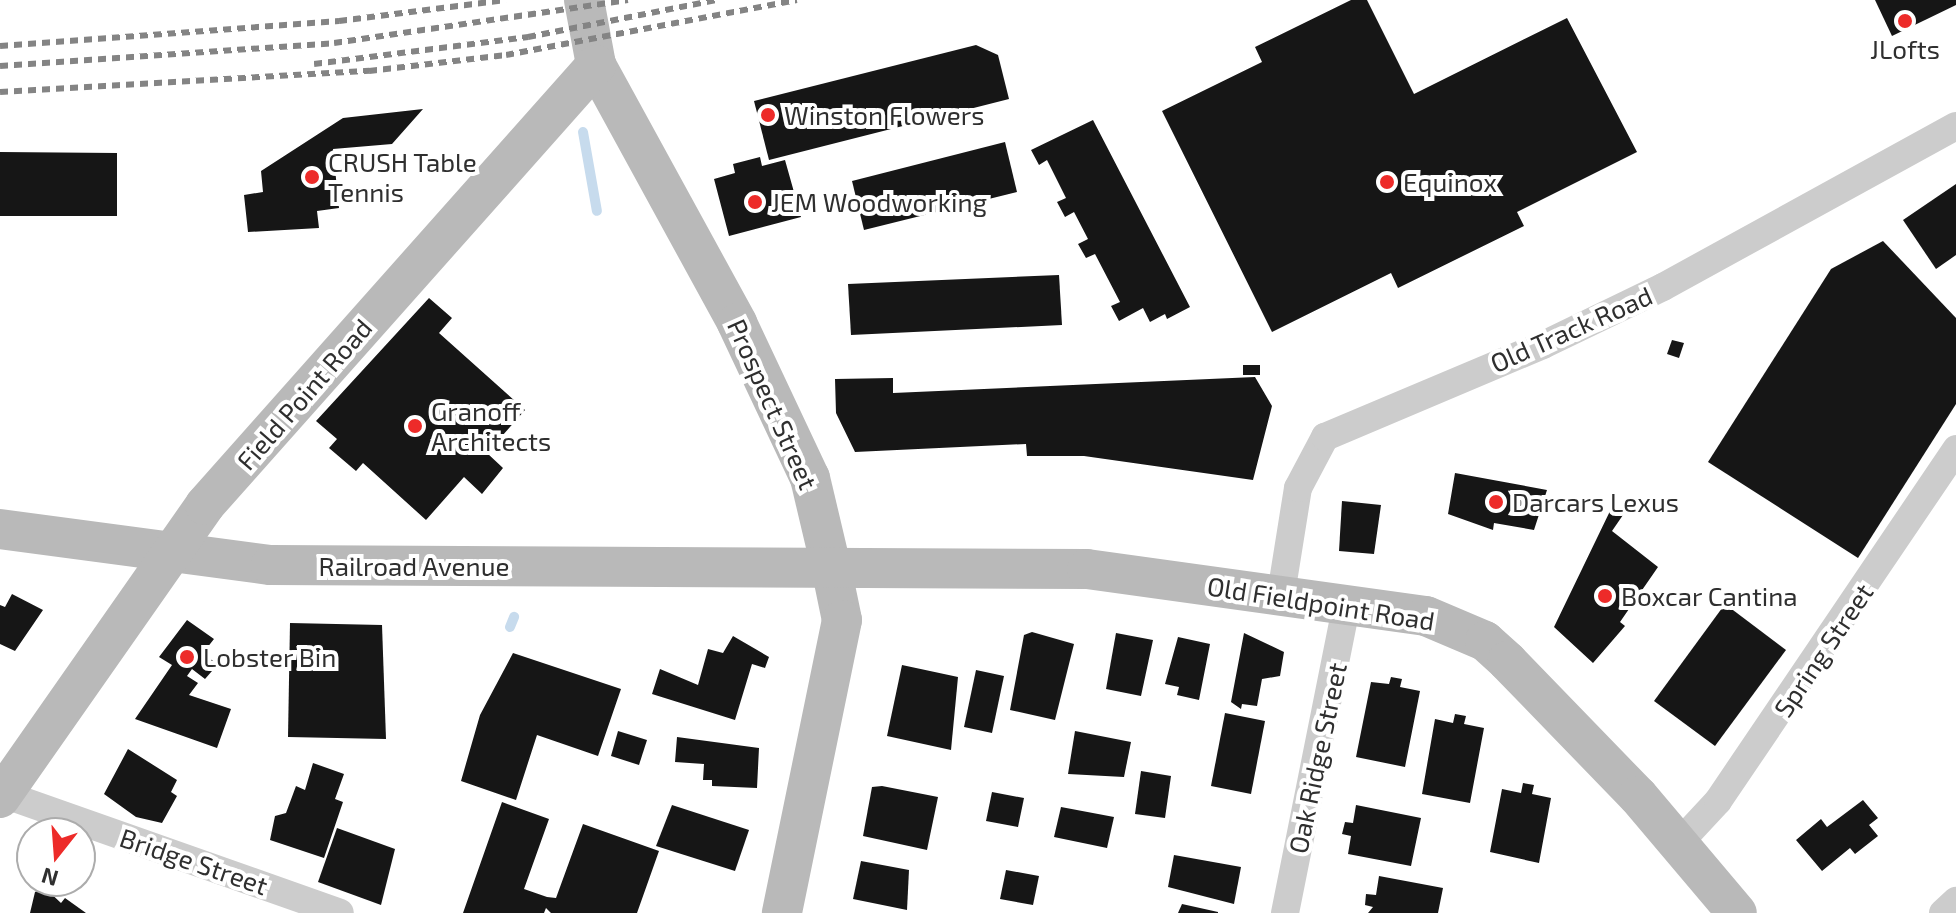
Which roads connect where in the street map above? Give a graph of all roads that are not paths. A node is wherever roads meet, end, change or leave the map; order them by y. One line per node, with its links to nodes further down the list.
1 (584, 0): 2 (main road)
2 (596, 65): 6 (main road, Field Point Road); 7 (main road, Prospect Street)
3 (1956, 126): 8 (street, Old Track Road)
4 (1956, 449): 11 (street, Spring Street)
5 (0, 529): 6 (main road, Railroad Avenue)
6 (173, 553): 7 (main road, Railroad Avenue); 10 (main road, Field Point Road)
7 (831, 567): 8 (main road, Old Fieldpoint Road); 14 (main road, Prospect Street)
8 (1281, 594): 9 (main road, Old Fieldpoint Road)
9 (1347, 603): 11 (main road, Old Fieldpoint Road); 15 (street, Oak Ridge Street)
10 (2, 796): 13 (street, Bridge Street)
11 (1679, 843): 16 (main road, Old Fieldpoint Road)
12 (1956, 901): 17 (street)
13 (340, 913)
14 (782, 913)
15 (1285, 913)
16 (1737, 913)
17 (1943, 913)

